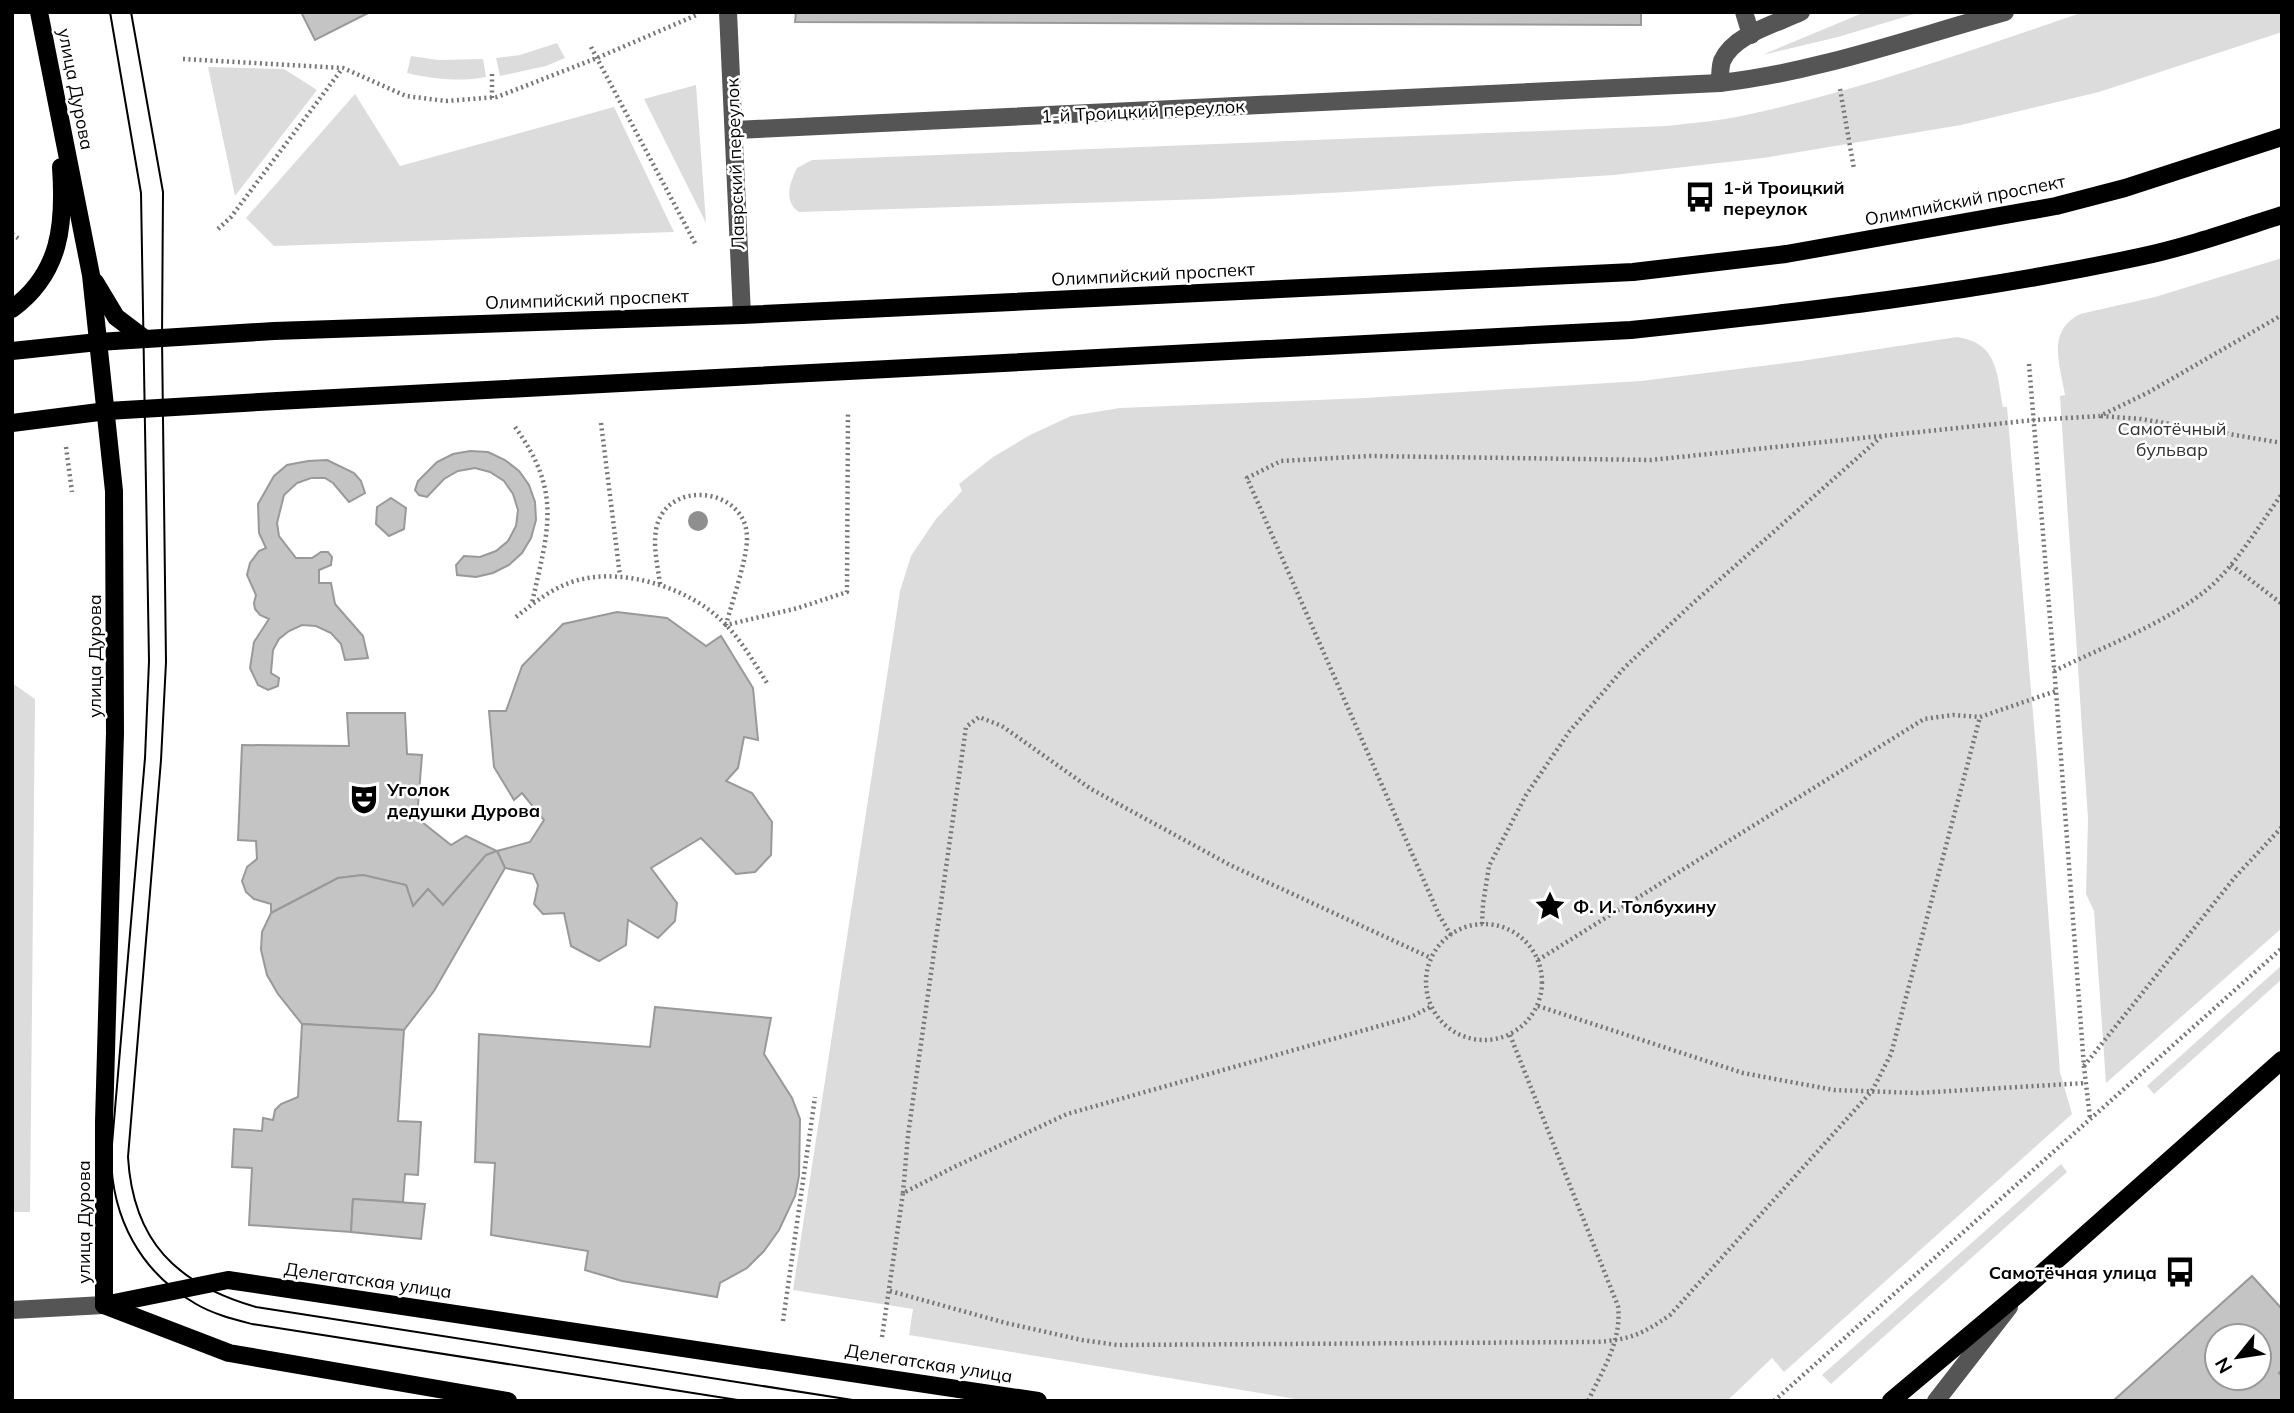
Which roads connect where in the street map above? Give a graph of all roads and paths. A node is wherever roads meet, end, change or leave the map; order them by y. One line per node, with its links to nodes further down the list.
1 (39, 12): 17 (main road, улица Дурова)
2 (703, 12): 10 (path)
3 (728, 12): 18 (street, Лаврский переулок)
4 (1744, 12): 8 (street)
5 (1801, 12): 7 (street)
6 (2005, 12): 14 (street, 1-й Троицкий переулок)
7 (1783, 16): 8 (street)
8 (1751, 35): 14 (street)
9 (591, 47): 10 (path)
10 (597, 58): 16 (path); 25 (path)
11 (183, 59): 12 (path)
12 (343, 68): 16 (path); 22 (path)
13 (492, 74): 16 (path)
14 (1720, 83): 18 (street, 1-й Троицкий переулок)
15 (1841, 93): 20 (path)
16 (492, 97)
17 (57, 100): 26 (main road, улица Дурова); 27 (main road)
18 (735, 130): 28 (street, Лаврский переулок)
19 (2282, 137): 28 (main road, Олимпийский проспект)
20 (1854, 169)
21 (2282, 215): 34 (main road)
22 (219, 229)
23 (12, 234): 24 (path)
24 (21, 240)
25 (696, 245)
26 (91, 275): 30 (main road); 31 (main road, улица Дурова)
27 (12, 309)
28 (742, 315): 30 (main road, Олимпийский проспект)
29 (2282, 315): 36 (path)
30 (145, 339): 31 (main road, Олимпийский проспект)
31 (98, 342): 32 (main road, Олимпийский проспект); 34 (main road, улица Дурова)
32 (12, 351)
33 (2029, 364): 37 (path)
34 (107, 411): 38 (main road); 73 (main road, улица Дурова)
35 (848, 412): 50 (path)
36 (2100, 416): 37 (path); 42 (path)
37 (2034, 420): 41 (path); 51 (path)
38 (12, 423)
39 (601, 423): 45 (path)
40 (515, 427): 47 (path)
41 (1882, 436): 56 (path); 57 (path)
42 (2282, 443)
43 (2282, 494): 44 (path)
44 (2231, 565): 48 (path); 51 (path)
45 (620, 576): 46 (path); 47 (path)
46 (660, 584): 50 (path); 50 (path)
47 (532, 604): 49 (path)
48 (2282, 604)
49 (516, 617)
50 (726, 625): 52 (path)
51 (2054, 671): 53 (path)
52 (767, 683)
53 (2056, 691): 54 (path); 65 (path)
54 (1980, 717): 60 (path); 67 (path)
55 (2282, 827): 65 (path)
56 (1482, 924): 57 (path); 60 (path)
57 (1451, 934): 59 (path)
58 (2282, 948): 69 (path)
59 (1431, 958): 61 (path); 70 (path)
60 (1538, 960): 62 (path)
61 (1432, 1006): 63 (path); 70 (path)
62 (1538, 1006): 63 (path); 67 (path)
63 (1510, 1035): 77 (path)
64 (2282, 1060): 72 (main road)
65 (2084, 1067): 66 (path)
66 (2086, 1083): 67 (path); 69 (path)
67 (1872, 1091): 77 (path)
68 (815, 1097): 75 (path)
69 (2090, 1118): 81 (path)
70 (903, 1193): 71 (path)
71 (890, 1291): 76 (path); 77 (path)
72 (2022, 1291): 82 (main road); 83 (street)
73 (104, 1305): 74 (street); 78 (main road); 79 (main road, Делегатская улица)
74 (12, 1310)
75 (783, 1321)
76 (882, 1337)
77 (1617, 1340): 80 (path)
78 (508, 1401)
79 (1038, 1401)
80 (1588, 1401)
81 (1774, 1401)
82 (1891, 1401)
83 (1936, 1401)

